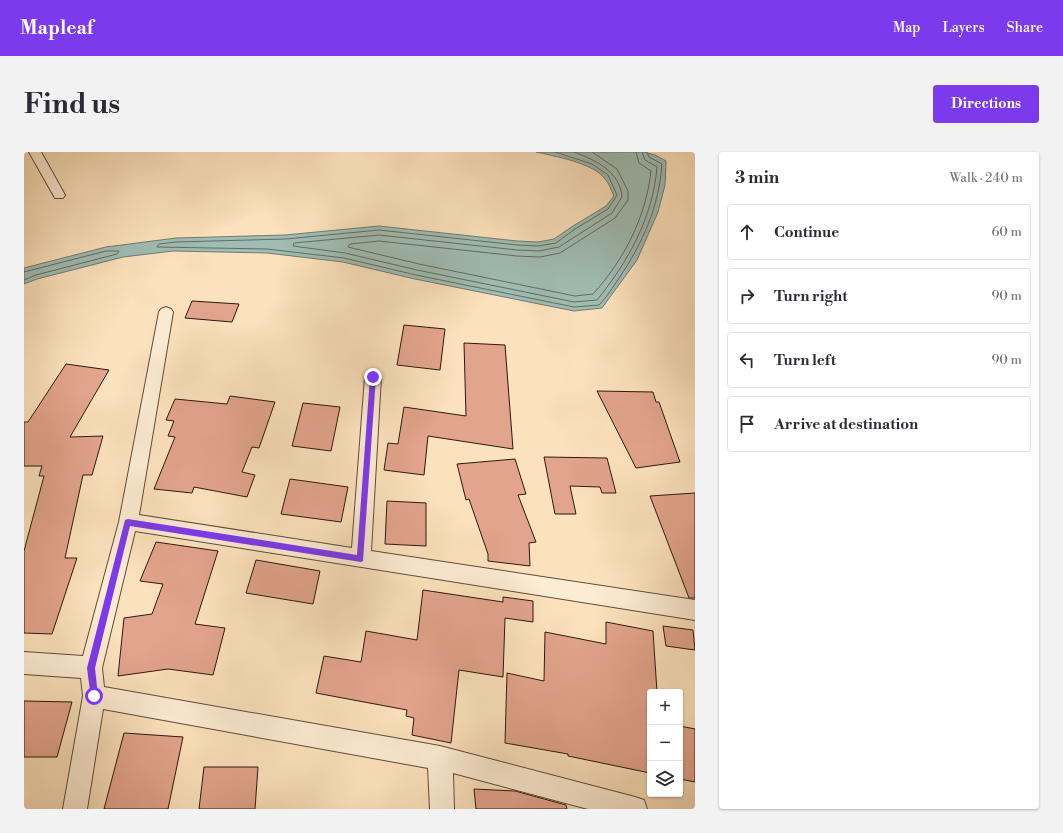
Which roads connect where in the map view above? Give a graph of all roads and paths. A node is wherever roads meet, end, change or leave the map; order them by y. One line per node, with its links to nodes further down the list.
1 (34, 152): 2 (street)
2 (58, 195)
3 (166, 312): 5 (street)
4 (373, 377): 6 (street)
5 (128, 522): 6 (street); 9 (street)
6 (361, 559): 7 (street)
7 (695, 610)
8 (24, 663): 9 (street)
9 (91, 668): 10 (street)
10 (94, 696): 11 (street); 12 (street)
11 (440, 758): 13 (street); 14 (street)
12 (75, 809)
13 (442, 809)
14 (635, 809)

